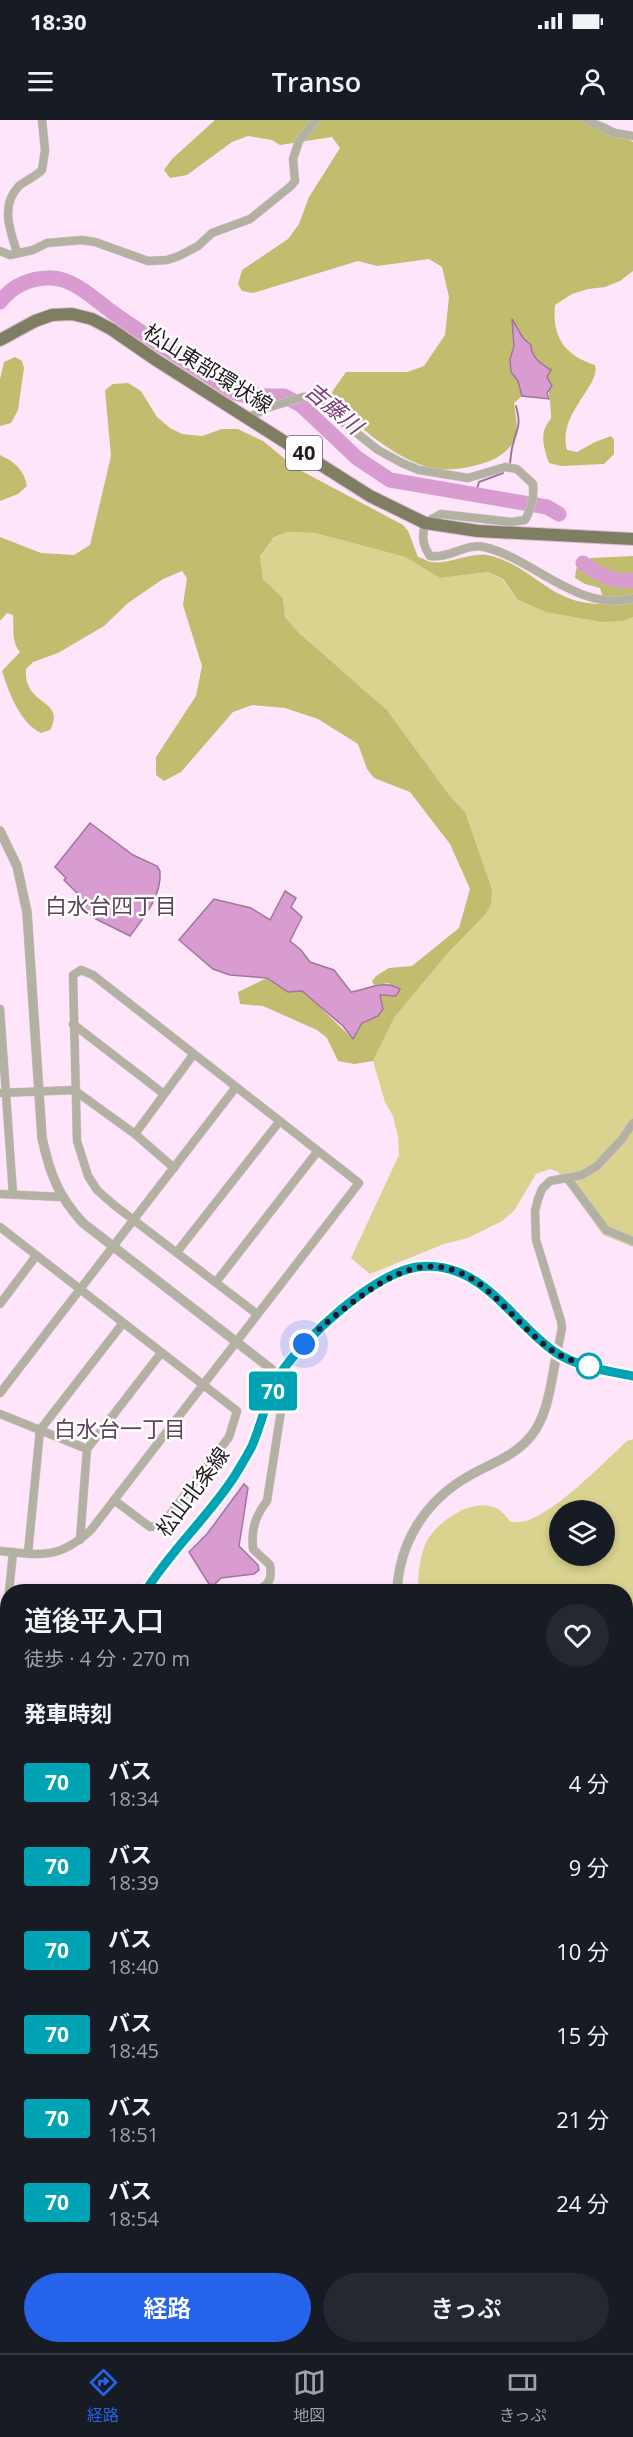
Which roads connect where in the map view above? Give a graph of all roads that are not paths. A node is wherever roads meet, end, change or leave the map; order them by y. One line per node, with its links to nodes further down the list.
1 (42, 120): 6 (street)
2 (316, 120): 6 (street)
3 (586, 120): 4 (street)
4 (633, 136)
5 (0, 251): 6 (street)
6 (17, 252)
7 (0, 340): 8 (main road, 松山東部環状線 / 40)
8 (249, 418): 9 (main road, 松山東部環状線 / 40); 9 (street)
9 (425, 523): 10 (main road, 松山東部環状線 / 40); 11 (street)
10 (633, 539)
11 (633, 598)
12 (0, 831): 18 (street)
13 (0, 1009): 19 (street)
14 (73, 1024): 15 (street); 17 (street); 20 (street)
15 (193, 1055): 16 (street); 20 (street)
16 (236, 1088): 21 (street); 25 (street)
17 (74, 1090): 18 (street); 23 (street); 30 (street)
18 (40, 1092): 19 (street); 29 (street)
19 (3, 1093): 28 (street)
20 (164, 1094): 23 (street)
21 (279, 1122): 24 (street); 34 (street)
22 (633, 1122): 26 (street)
23 (135, 1134): 25 (street)
24 (317, 1152): 36 (street); 40 (street)
25 (174, 1168): 30 (street)
26 (568, 1179): 32 (street); 44 (street)
27 (0, 1194): 28 (street)
28 (13, 1194): 29 (street)
29 (61, 1197): 33 (street)
30 (134, 1221): 33 (street); 34 (street)
31 (0, 1227): 35 (street)
32 (633, 1241)
33 (113, 1247): 37 (street); 42 (street)
34 (177, 1252): 36 (street)
35 (36, 1256): 37 (street); 38 (street)
36 (216, 1282): 40 (street)
37 (80, 1290): 41 (street); 48 (street)
38 (3, 1293): 39 (street)
39 (0, 1304)
40 (257, 1314): 42 (street)
41 (123, 1323): 43 (street); 51 (street)
42 (236, 1342): 45 (street); 47 (street)
43 (161, 1353): 47 (street); 52 (street)
44 (556, 1353): 45 (main road, 松山北条線); 46 (main road, 松山北条線); 61 (street)
45 (279, 1375): 49 (main road, 松山北条線)
46 (633, 1376)
47 (203, 1384): 53 (street); 53 (street)
48 (0, 1393)
49 (267, 1403): 59 (main road, 松山北条線); 60 (street)
50 (0, 1414): 51 (street)
51 (40, 1430): 52 (street); 57 (street)
52 (87, 1449): 54 (street)
53 (114, 1500): 54 (street)
54 (80, 1540): 57 (street)
55 (0, 1551): 56 (street)
56 (13, 1552): 57 (street); 58 (street)
57 (28, 1553)
58 (10, 1584)
59 (149, 1584)
60 (265, 1584)
61 (398, 1584)

